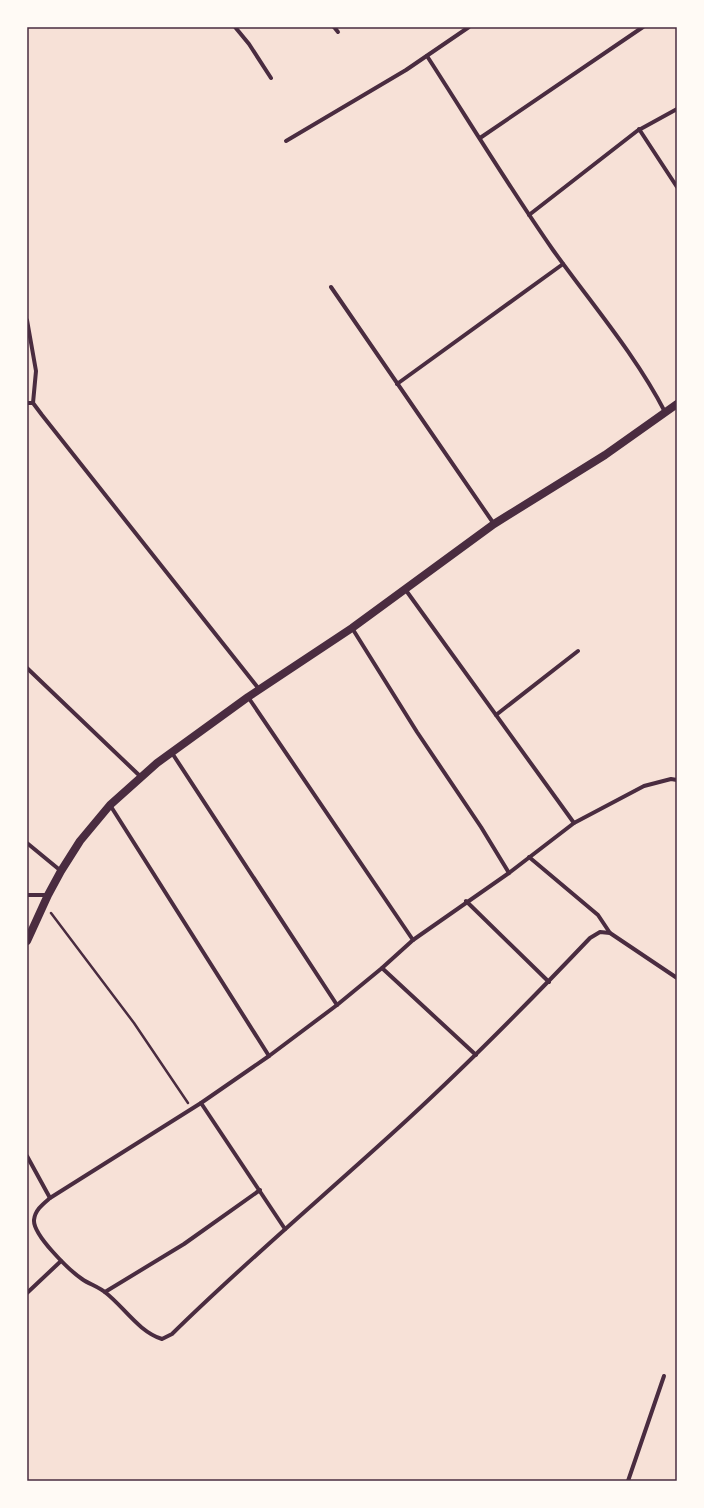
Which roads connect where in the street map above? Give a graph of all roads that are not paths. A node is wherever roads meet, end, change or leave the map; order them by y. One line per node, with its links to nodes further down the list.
1 (235, 27): 7 (street)
2 (334, 27): 5 (street)
3 (469, 27): 6 (street)
4 (644, 27): 10 (street)
5 (338, 32)
6 (427, 56): 10 (street); 11 (street)
7 (271, 78)
8 (677, 109): 9 (street)
9 (640, 129): 12 (street); 13 (street)
10 (480, 138): 13 (street)
11 (286, 141)
12 (677, 187)
13 (529, 215): 14 (street)
14 (563, 264): 17 (street); 21 (street)
15 (331, 287): 17 (street)
16 (27, 320): 19 (street)
17 (397, 384): 22 (street)
18 (27, 403): 19 (street)
19 (33, 403): 27 (street)
20 (677, 404): 21 (main road)
21 (665, 412): 22 (main road)
22 (494, 524): 23 (main road)
23 (405, 589): 24 (main road); 29 (street)
24 (352, 628): 27 (main road); 38 (street)
25 (578, 651): 29 (street)
26 (27, 668): 31 (street)
27 (259, 689): 28 (main road)
28 (248, 697): 30 (main road); 43 (street)
29 (496, 715): 34 (street)
30 (172, 753): 31 (main road); 48 (street)
31 (141, 777): 33 (main road)
32 (677, 780): 34 (street)
33 (110, 805): 37 (main road); 50 (street)
34 (574, 823): 36 (street)
35 (27, 843): 37 (street)
36 (529, 857): 38 (street); 42 (street)
37 (61, 871): 40 (main road)
38 (509, 873): 41 (street)
39 (27, 895): 40 (street)
40 (48, 895): 44 (main road)
41 (466, 901): 43 (street); 47 (street)
42 (610, 933): 46 (street); 47 (street)
43 (413, 940): 45 (street)
44 (27, 941)
45 (382, 968): 48 (street); 49 (street)
46 (677, 978)
47 (549, 982): 49 (street)
48 (336, 1004): 50 (street)
49 (476, 1055): 55 (street)
50 (269, 1056): 51 (street)
51 (201, 1103): 53 (street); 54 (street)
52 (27, 1156): 54 (street)
53 (260, 1190): 55 (street); 57 (street)
54 (50, 1198): 56 (street)
55 (285, 1228): 57 (street)
56 (61, 1261): 57 (street); 58 (street)
57 (105, 1292)
58 (27, 1293)
59 (664, 1376): 60 (street)
60 (628, 1481)

